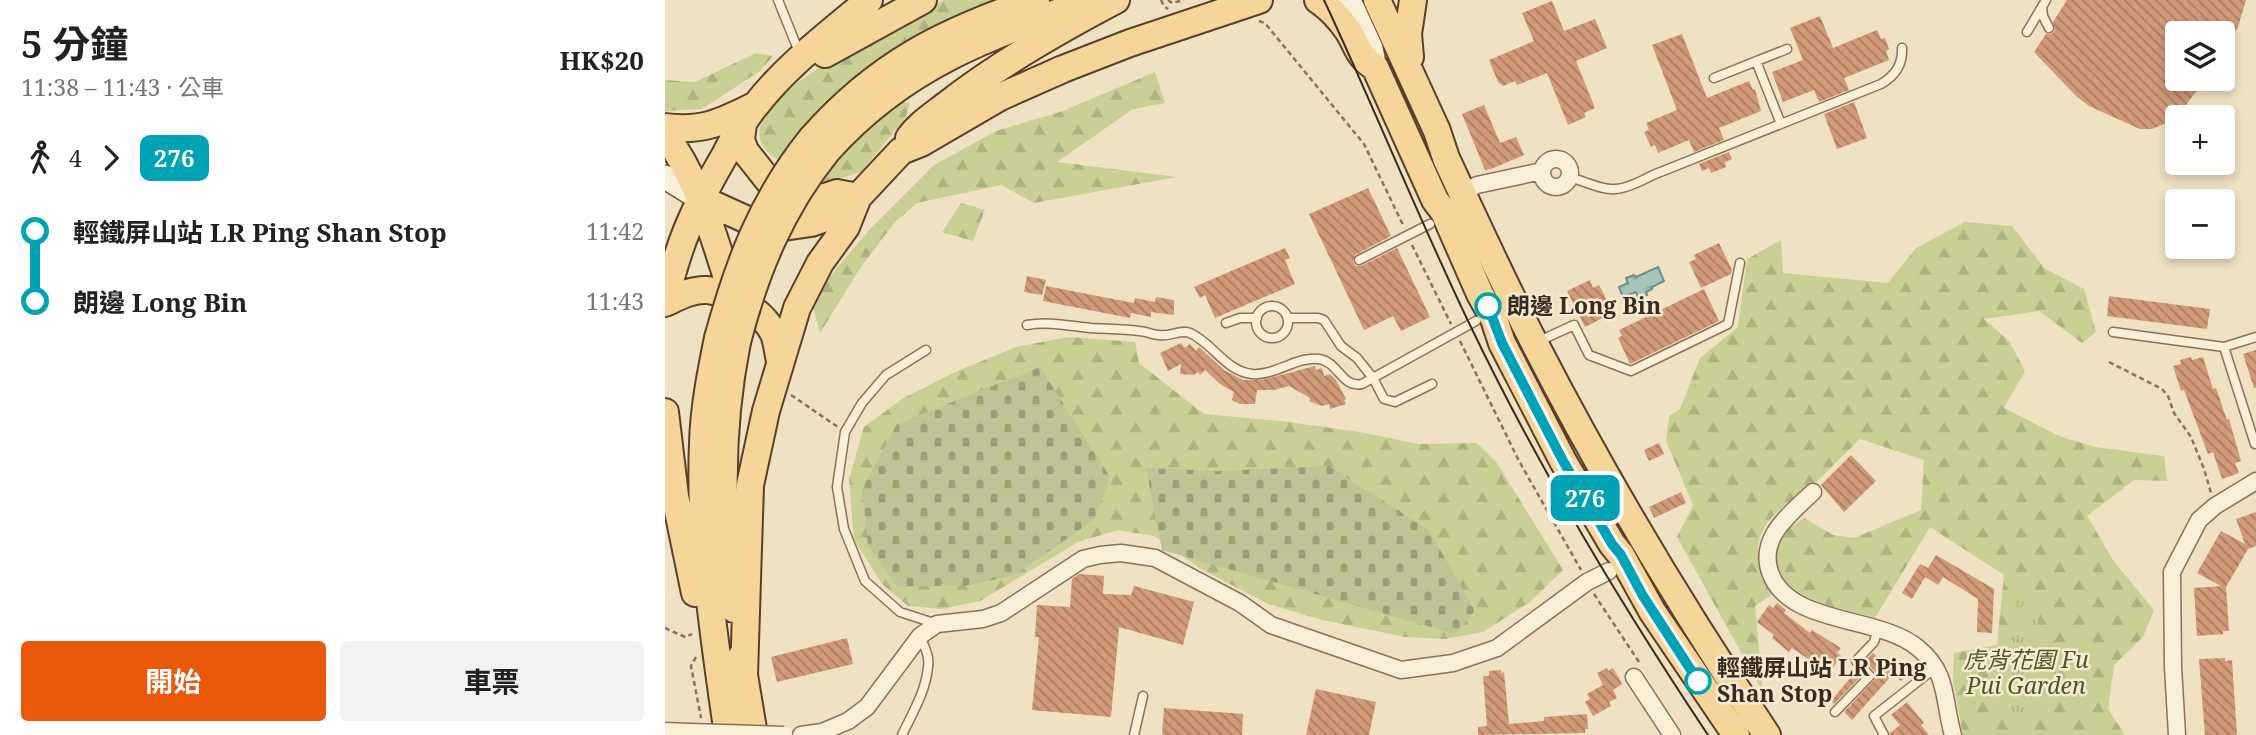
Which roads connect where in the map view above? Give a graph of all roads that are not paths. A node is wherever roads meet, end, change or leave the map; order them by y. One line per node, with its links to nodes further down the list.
1 (778, 0): 17 (lane)
2 (869, 0): 17 (main road)
3 (923, 0): 22 (main road)
4 (1036, 0): 27 (main road)
5 (1096, 0): 27 (main road)
6 (1116, 0): 28 (main road)
7 (1318, 0): 19 (main road)
8 (1349, 0): 19 (main road)
9 (1377, 0): 20 (main road)
10 (1413, 0): 20 (main road)
11 (2044, 4): 13 (lane); 14 (lane)
12 (1259, 10): 28 (main road)
13 (2049, 28)
14 (2027, 32)
15 (1902, 48): 24 (lane)
16 (1787, 49): 18 (lane)
17 (802, 58): 22 (main road)
18 (1756, 61): 21 (lane); 24 (lane)
19 (1374, 67): 34 (main road)
20 (1411, 73): 31 (main road)
21 (1714, 78)
22 (778, 82): 23 (main road)
23 (749, 115): 25 (main road); 32 (main road); 33 (main road)
24 (1781, 124): 30 (lane)
25 (665, 127)
26 (665, 135): 33 (main road)
27 (819, 144): 64 (main road, bridge)
28 (901, 152): 32 (main road)
29 (665, 177): 33 (main road)
30 (1570, 177): 31 (street)
31 (1463, 193): 46 (main road)
32 (858, 197): 33 (main road); 49 (main road)
33 (699, 198): 37 (main road); 38 (main road)
34 (1440, 226): 35 (lane); 43 (main road)
35 (1359, 260)
36 (1740, 263): 46 (lane)
37 (733, 296): 38 (main road); 49 (main road)
38 (665, 303)
39 (1257, 318): 40 (lane); 40 (lane); 41 (lane)
40 (1288, 318): 50 (lane)
41 (1226, 323)
42 (1027, 325): 50 (lane)
43 (1488, 331): 50 (lane); 56 (main road)
44 (2113, 332): 47 (lane)
45 (2256, 337): 47 (lane)
46 (1534, 343): 76 (main road)
47 (2224, 347): 53 (lane)
48 (926, 350): 59 (lane)
49 (780, 361): 64 (main road)
50 (1373, 378): 51 (lane)
51 (1431, 384)
52 (665, 412): 64 (main road)
53 (2255, 444)
54 (2256, 481): 79 (street)
55 (1813, 492): 60 (street)
56 (1612, 544): 57 (street); 58 (main road)
57 (1609, 571): 58 (street); 59 (street)
58 (1639, 589): 75 (main road)
59 (937, 624): 61 (street)
60 (1878, 629): 62 (street); 66 (lane)
61 (919, 636): 71 (street); 72 (lane)
62 (1935, 668): 77 (lane); 78 (street)
63 (1638, 673): 74 (street)
64 (732, 675): 68 (main road); 69 (main road)
65 (1143, 696): 73 (lane)
66 (1835, 712)
67 (665, 731): 70 (street, bridge)
68 (728, 735)
69 (754, 735)
70 (784, 735)
71 (801, 735)
72 (902, 735)
73 (1134, 735)
74 (1672, 735)
75 (1736, 735)
76 (1767, 735)
77 (1884, 735)
78 (1953, 735)
79 (2176, 735)

